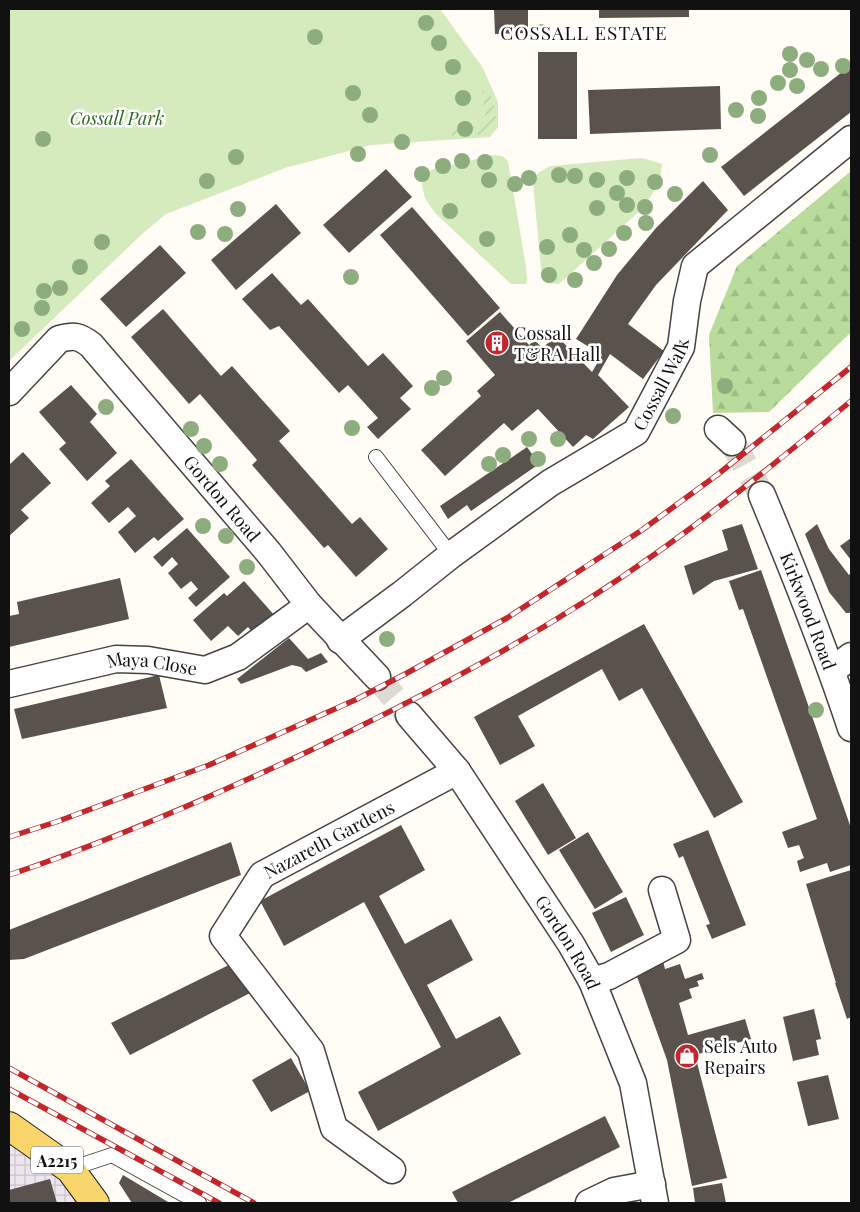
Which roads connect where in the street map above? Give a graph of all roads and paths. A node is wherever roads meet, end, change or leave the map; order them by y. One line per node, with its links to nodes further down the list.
1 (851, 139): 5 (street, Cossall Walk)
2 (9, 392): 6 (street, Gordon Road)
3 (376, 457): 5 (lane)
4 (762, 495): 8 (street, Kirkwood Road)
5 (452, 555): 7 (street, Cossall Walk)
6 (309, 605): 7 (street, Gordon Road); 10 (street, Maya Close)
7 (340, 640): 9 (street, Gordon Road)
8 (842, 664): 12 (street, Kirkwood Road)
9 (377, 677)
10 (9, 684)
11 (409, 715): 13 (street, Gordon Road)
12 (851, 728)
13 (457, 771): 15 (street, Gordon Road); 18 (street, Nazareth Gardens)
14 (662, 890): 15 (street)
15 (592, 981): 19 (street, Gordon Road)
16 (9, 1126): 17 (main road, A2215)
17 (70, 1169): 20 (main road, A2215); 21 (lane)
18 (392, 1170)
19 (654, 1194): 22 (street)
20 (95, 1203)
21 (199, 1203)
22 (589, 1203)

